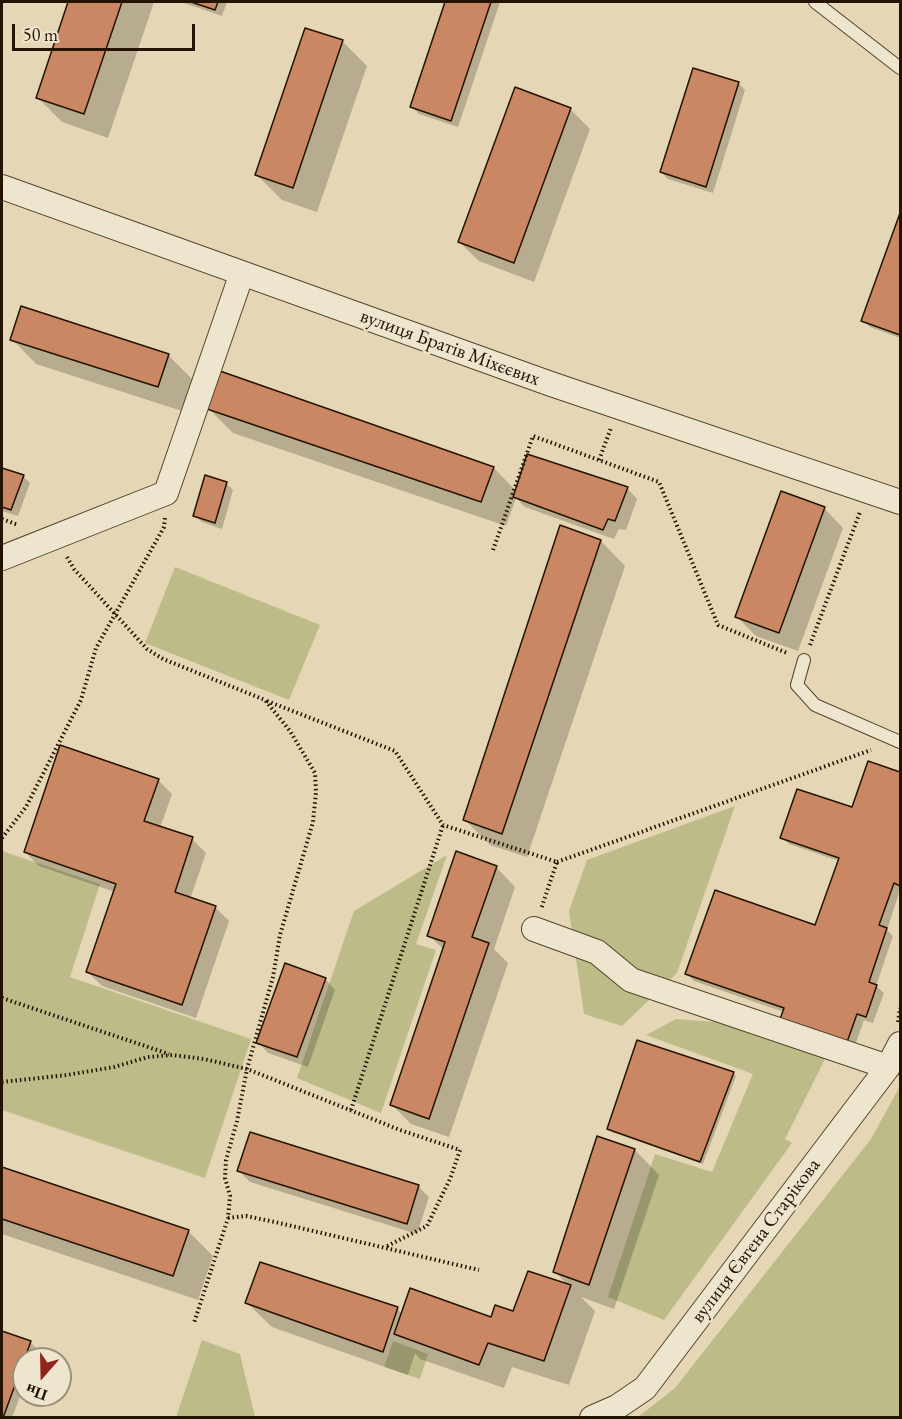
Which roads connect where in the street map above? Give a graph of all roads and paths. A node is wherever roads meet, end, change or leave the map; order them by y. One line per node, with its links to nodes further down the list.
1 (815, 2): 2 (lane)
2 (900, 68)
3 (2, 187): 4 (street, вулиця Братів Міхєєвих)
4 (242, 273): 5 (street, вулиця Братів Міхєєвих); 8 (street)
5 (618, 407): 6 (path); 7 (street, вулиця Братів Міхєєвих)
6 (599, 460): 12 (path); 15 (path)
7 (868, 492): 9 (street, вулиця Братів Міхєєвих); 15 (path)
8 (166, 493): 11 (street); 14 (path)
9 (900, 502)
10 (2, 519): 11 (path)
11 (56, 538): 13 (street); 14 (path)
12 (493, 550)
13 (2, 558)
14 (115, 614): 16 (path); 19 (path)
15 (804, 660): 17 (lane)
16 (265, 700): 18 (path); 26 (path)
17 (899, 741): 20 (path)
18 (443, 825): 20 (path); 28 (path)
19 (2, 838)
20 (557, 862): 21 (path)
21 (534, 929): 25 (street)
22 (2, 998): 24 (path)
23 (900, 1044): 25 (street, вулиця Євгена Старікова)
24 (171, 1055): 26 (path); 27 (path)
25 (888, 1067): 33 (street, вулиця Євгена Старікова)
26 (247, 1069): 28 (path); 29 (path)
27 (2, 1082)
28 (351, 1110): 30 (path)
29 (228, 1218): 30 (path); 32 (path)
30 (385, 1247): 31 (path)
31 (479, 1270)
32 (194, 1323)
33 (592, 1418)

